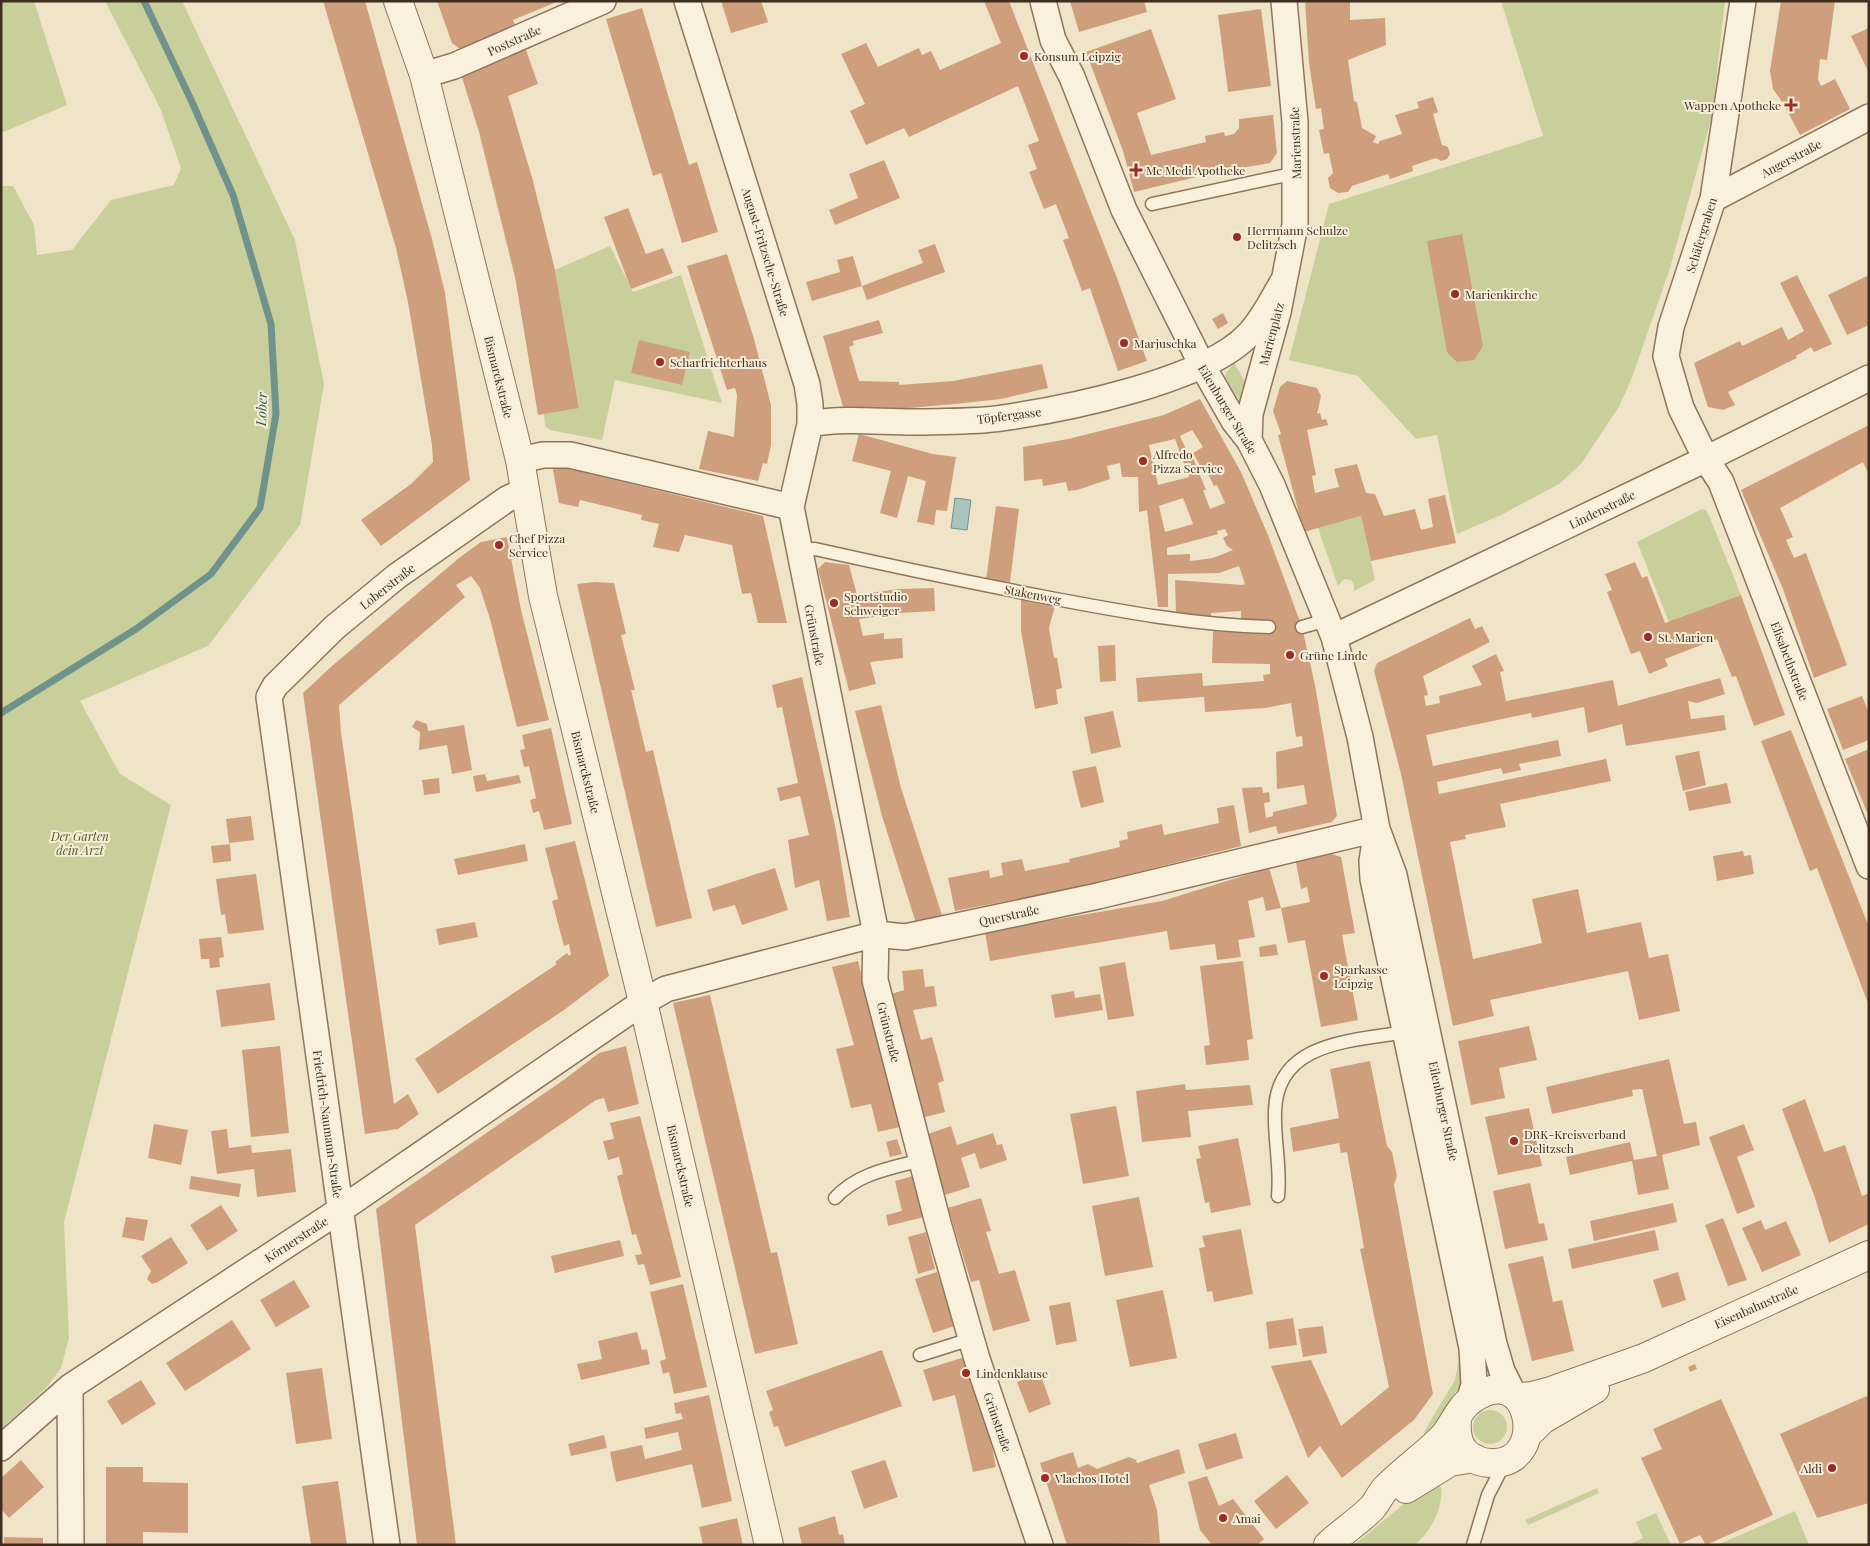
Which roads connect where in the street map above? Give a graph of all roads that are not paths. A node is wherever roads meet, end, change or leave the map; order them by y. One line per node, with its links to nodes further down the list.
1 (398, 1): 7 (street, Bismarckstraße)
2 (603, 1): 7 (street, Poststraße)
3 (687, 1): 15 (street, August-Fritzsche-Straße)
4 (1043, 1): 13 (street, Eilenburger Straße)
5 (1284, 1): 9 (street, Marienstraße)
6 (1743, 1): 10 (street, Schäfergraben)
7 (424, 75): 18 (street, Bismarckstraße)
8 (1869, 117): 10 (street, Angerstraße)
9 (1296, 172): 11 (lane); 12 (street, Marienstraße)
10 (1713, 199): 17 (street, Schäfergraben)
11 (1152, 204)
12 (1282, 283): 13 (street, Marienplatz); 16 (street, Marienplatz)
13 (1202, 366): 15 (street, Töpfergasse); 16 (street, Eilenburger Straße)
14 (1869, 378): 17 (street, Lindenstraße)
15 (810, 424): 20 (street, August-Fritzsche-Straße)
16 (1249, 440): 24 (street, Eilenburger Straße)
17 (1706, 459): 24 (street, Lindenstraße); 27 (street, Elisabethstraße)
18 (520, 460): 19 (street, Bismarckstraße); 20 (street)
19 (526, 490): 25 (street, Loberstraße); 29 (street, Bismarckstraße)
20 (791, 507): 21 (street, Grünstraße)
21 (798, 550): 22 (lane, Stakenweg); 28 (street, Grünstraße)
22 (1269, 627)
23 (1302, 627): 24 (lane)
24 (1331, 628): 26 (street, Eilenburger Straße)
25 (268, 703): 34 (street, Friedrich-Naumann-Straße)
26 (1378, 829): 28 (street, Querstraße); 30 (street, Eilenburger Straße)
27 (1869, 866)
28 (876, 934): 29 (street, Querstraße); 31 (street, Grünstraße)
29 (643, 1002): 34 (street, Körnerstraße); 49 (street, Bismarckstraße)
30 (1414, 1038): 32 (lane); 40 (street, Eilenburger Straße); 41 (street, Eilenburger Straße)
31 (922, 1160): 33 (lane); 36 (street, Grünstraße)
32 (1278, 1196)
33 (836, 1198)
34 (340, 1210): 39 (street, Körnerstraße); 48 (street, Friedrich-Naumann-Straße)
35 (1869, 1256): 38 (street, Eisenbahnstraße)
36 (972, 1339): 37 (lane); 50 (street, Grünstraße)
37 (920, 1355)
38 (1644, 1358): 40 (street, Eisenbahnstraße); 42 (street, Eisenbahnstraße)
39 (70, 1387): 43 (street, Körnerstraße); 47 (street)
40 (1515, 1395): 41 (street, Eisenbahnstraße); 42 (street)
41 (1463, 1410): 44 (street); 46 (street, Eisenbahnstraße)
42 (1528, 1434): 45 (street, Eisenbahnstraße)
43 (1, 1448)
44 (1474, 1458): 45 (street, Eisenbahnstraße); 46 (street, Eisenbahnstraße)
45 (1505, 1462): 52 (lane)
46 (1372, 1507): 51 (street, Eisenbahnstraße)
47 (71, 1545)
48 (387, 1545)
49 (769, 1545)
50 (1040, 1545)
51 (1328, 1545)
52 (1473, 1545)

